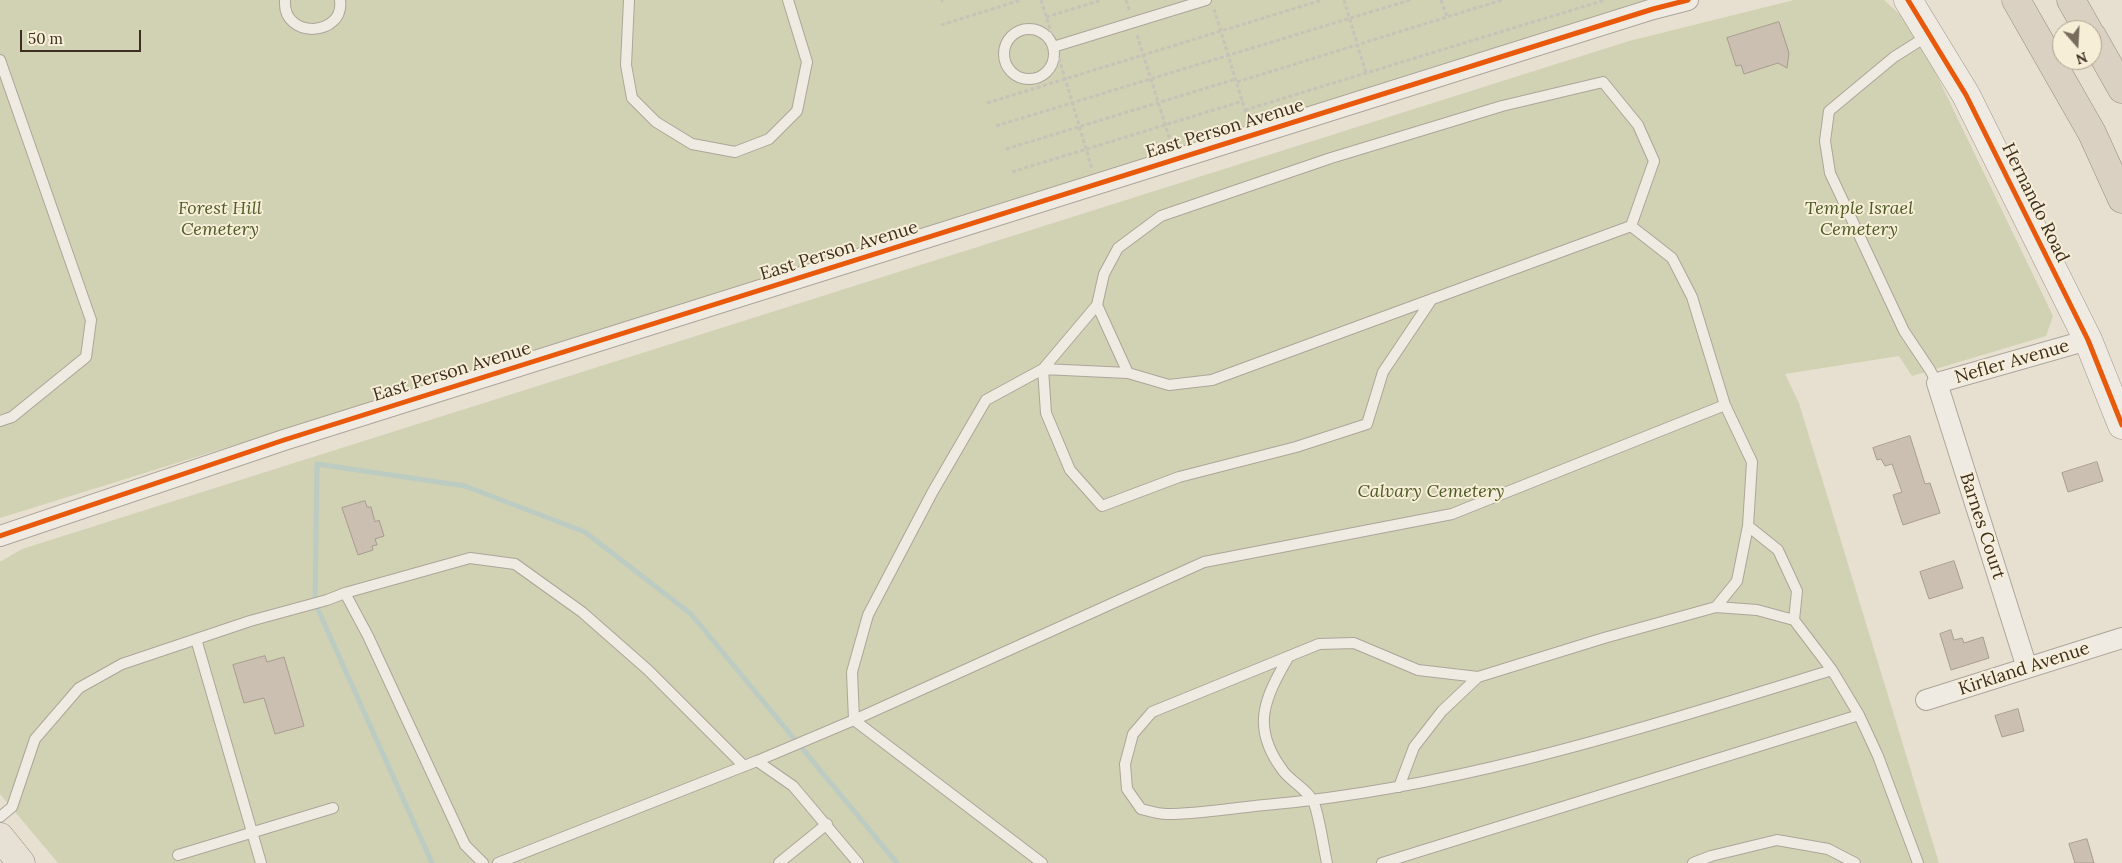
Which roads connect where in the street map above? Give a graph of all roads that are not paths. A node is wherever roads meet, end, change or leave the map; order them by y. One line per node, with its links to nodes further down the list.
1 (284, 0): 2 (lane)
2 (340, 0)
3 (630, 0): 4 (lane)
4 (788, 0)
5 (1688, 0): 28 (street, East Person Avenue)
6 (1908, 0): 11 (street, Hernando Road)
7 (2016, 0): 16 (highway)
8 (2070, 0): 10 (highway)
9 (1209, 4): 12 (lane)
10 (2082, 20)
11 (1930, 34): 20 (street, Hernando Road); 23 (lane)
12 (1054, 47): 12 (lane)
13 (2102, 53): 15 (highway)
14 (0, 60): 25 (lane)
15 (2122, 88)
16 (2122, 199)
17 (1631, 226): 18 (lane); 19 (lane); 24 (lane)
18 (1432, 299): 21 (lane); 22 (lane)
19 (1097, 305): 21 (lane); 22 (lane)
20 (2088, 340): 23 (street, Nefler Avenue); 26 (street, Hernando Road)
21 (1043, 369): 22 (lane); 40 (lane)
22 (1128, 372)
23 (1937, 383): 35 (street, Barnes Court)
24 (1726, 405): 27 (lane); 40 (lane)
25 (0, 421)
26 (2122, 425)
27 (1748, 526): 30 (lane); 31 (lane)
28 (0, 536)
29 (345, 593): 33 (lane); 42 (lane); 53 (lane)
30 (1716, 607): 31 (lane); 37 (lane)
31 (1794, 620): 36 (lane)
32 (2122, 638): 35 (street, Kirkland Avenue)
33 (196, 639): 46 (lane); 48 (lane)
34 (1289, 656): 37 (lane); 44 (lane); 44 (lane)
35 (2027, 668): 38 (street, Kirkland Avenue)
36 (1832, 670): 39 (lane); 43 (lane)
37 (1478, 677): 43 (lane)
38 (1926, 700)
39 (1859, 715): 59 (lane); 62 (lane)
40 (854, 720): 41 (lane); 57 (lane)
41 (757, 761): 42 (lane); 47 (lane)
42 (744, 766): 54 (lane)
43 (1400, 787): 44 (lane)
44 (1313, 801): 58 (lane)
45 (334, 808): 48 (lane)
46 (0, 817)
47 (827, 824): 55 (lane); 56 (lane)
48 (253, 833): 50 (lane); 52 (lane)
49 (0, 837): 51 (main road)
50 (178, 855)
51 (21, 863)
52 (261, 863)
53 (482, 863)
54 (498, 863)
55 (779, 863)
56 (858, 863)
57 (1042, 863)
58 (1327, 863)
59 (1382, 863)
60 (1693, 863): 61 (lane)
61 (1855, 863)
62 (1918, 863)

